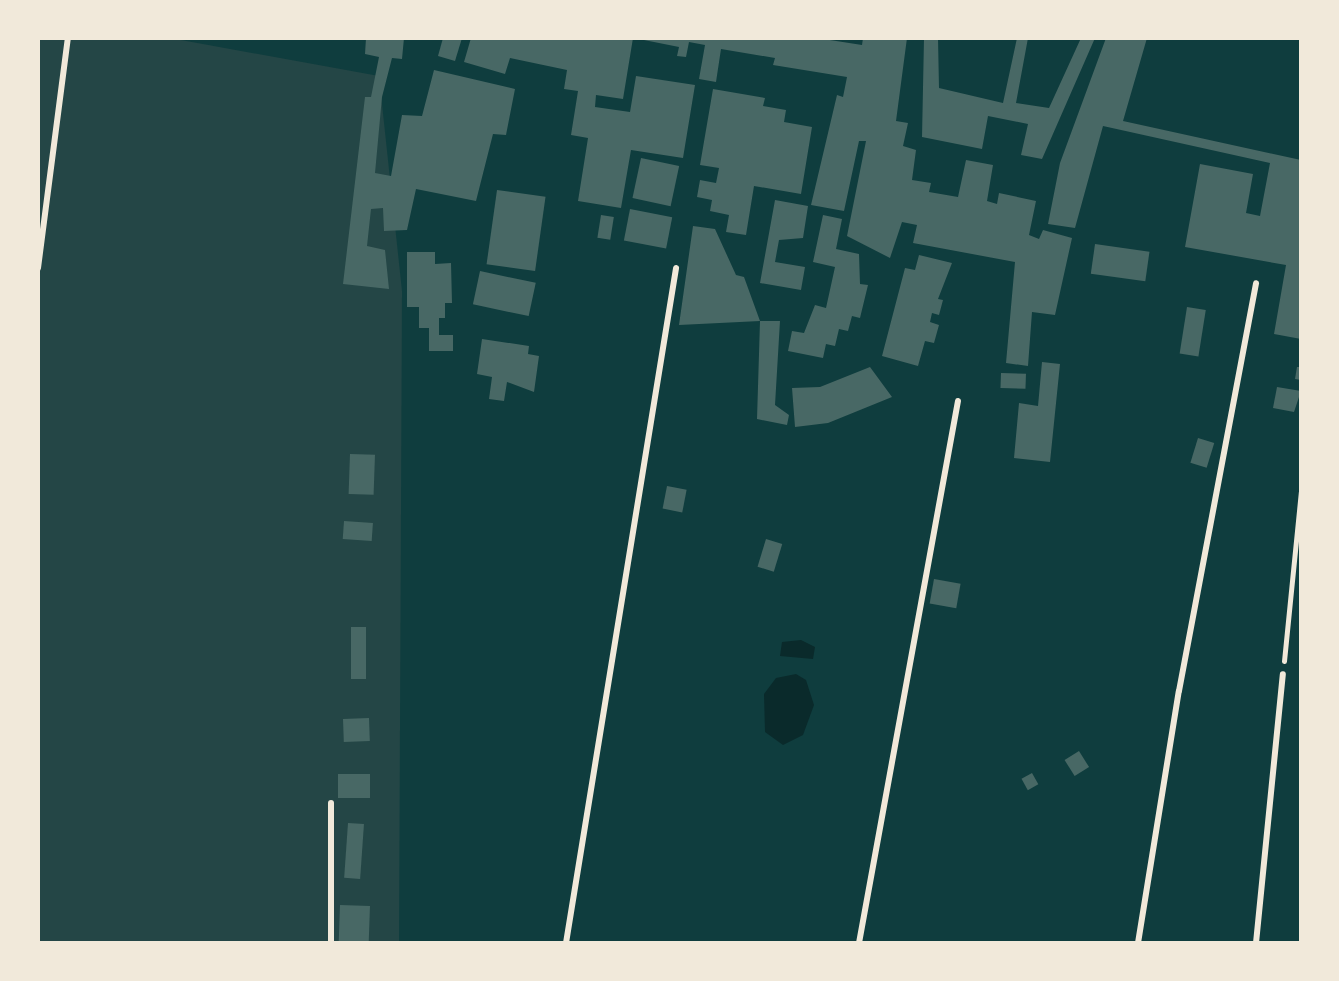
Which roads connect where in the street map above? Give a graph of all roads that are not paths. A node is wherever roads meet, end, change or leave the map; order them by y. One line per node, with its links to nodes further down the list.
1 (68, 38): 2 (lane)
2 (38, 268)
3 (676, 268): 9 (lane)
4 (1256, 283): 11 (lane)
5 (958, 401): 10 (lane)
6 (1283, 674): 12 (lane)
7 (331, 803): 8 (lane)
8 (331, 943)
9 (566, 943)
10 (859, 943)
11 (1138, 943)
12 (1256, 943)

